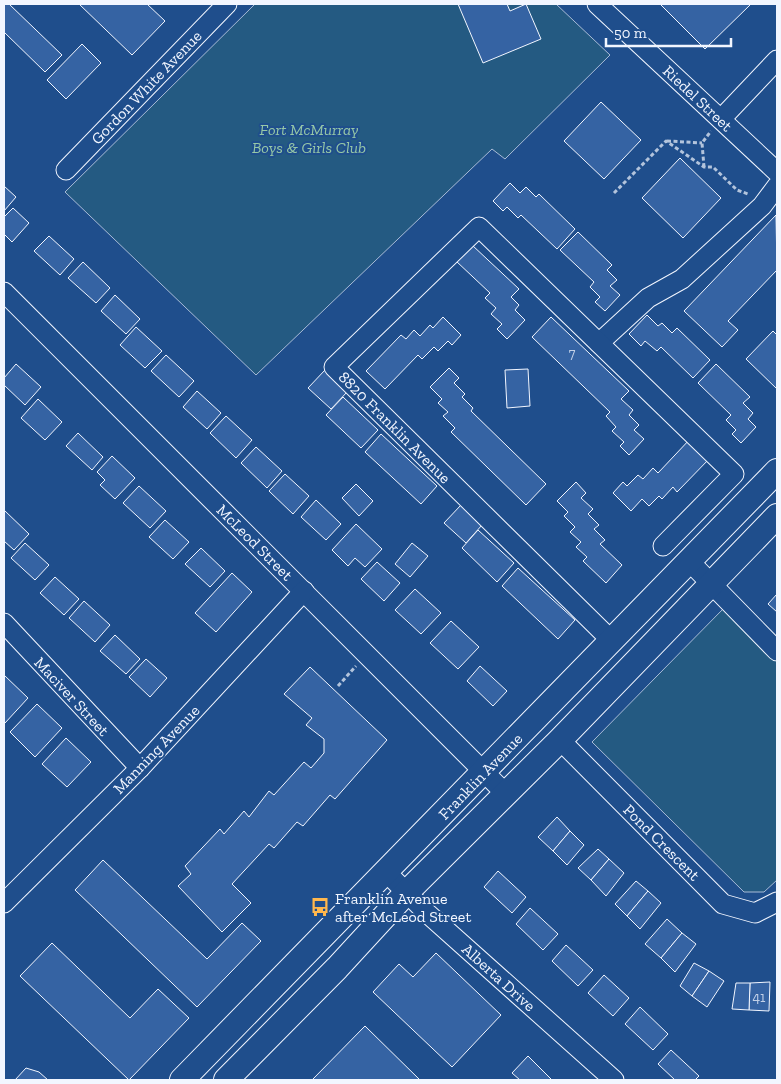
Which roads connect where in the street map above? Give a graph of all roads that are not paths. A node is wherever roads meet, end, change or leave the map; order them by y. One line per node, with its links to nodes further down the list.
1 (226, 4): 5 (street, Gordon White Avenue)
2 (597, 4): 4 (street, Riedel Street)
3 (777, 60): 4 (street)
4 (721, 120): 6 (street, Riedel Street)
5 (66, 170)
6 (777, 172)
7 (777, 186): 9 (street)
8 (4, 292): 15 (street, McLeod Street)
9 (599, 343): 12 (street, 8820 Franklin Avenue); 17 (street, 8820 Franklin Avenue)
10 (777, 471): 13 (main road, Franklin Avenue)
11 (777, 516): 14 (main road, Franklin Avenue)
12 (663, 546)
13 (689, 561): 14 (street); 17 (main road, Franklin Avenue)
14 (711, 584): 18 (street); 19 (main road, Franklin Avenue)
15 (304, 591): 20 (street, Manning Avenue); 21 (street, McLeod Street)
16 (4, 623): 20 (street, Maciver Street)
17 (612, 641): 21 (main road, Franklin Avenue)
18 (777, 651)
19 (560, 740): 22 (main road, Franklin Avenue); 26 (street, Pond Crescent)
20 (140, 768): 25 (street, Manning Avenue)
21 (484, 773): 22 (street, McLeod Street); 23 (main road, Franklin Avenue)
22 (506, 794): 24 (main road, Franklin Avenue)
23 (386, 872): 24 (street, Alberta Drive); 27 (main road, Franklin Avenue)
24 (406, 893): 28 (main road, Franklin Avenue); 29 (street, Alberta Drive)
25 (4, 902)
26 (777, 902)
27 (182, 1080)
28 (226, 1080)
29 (614, 1080)

